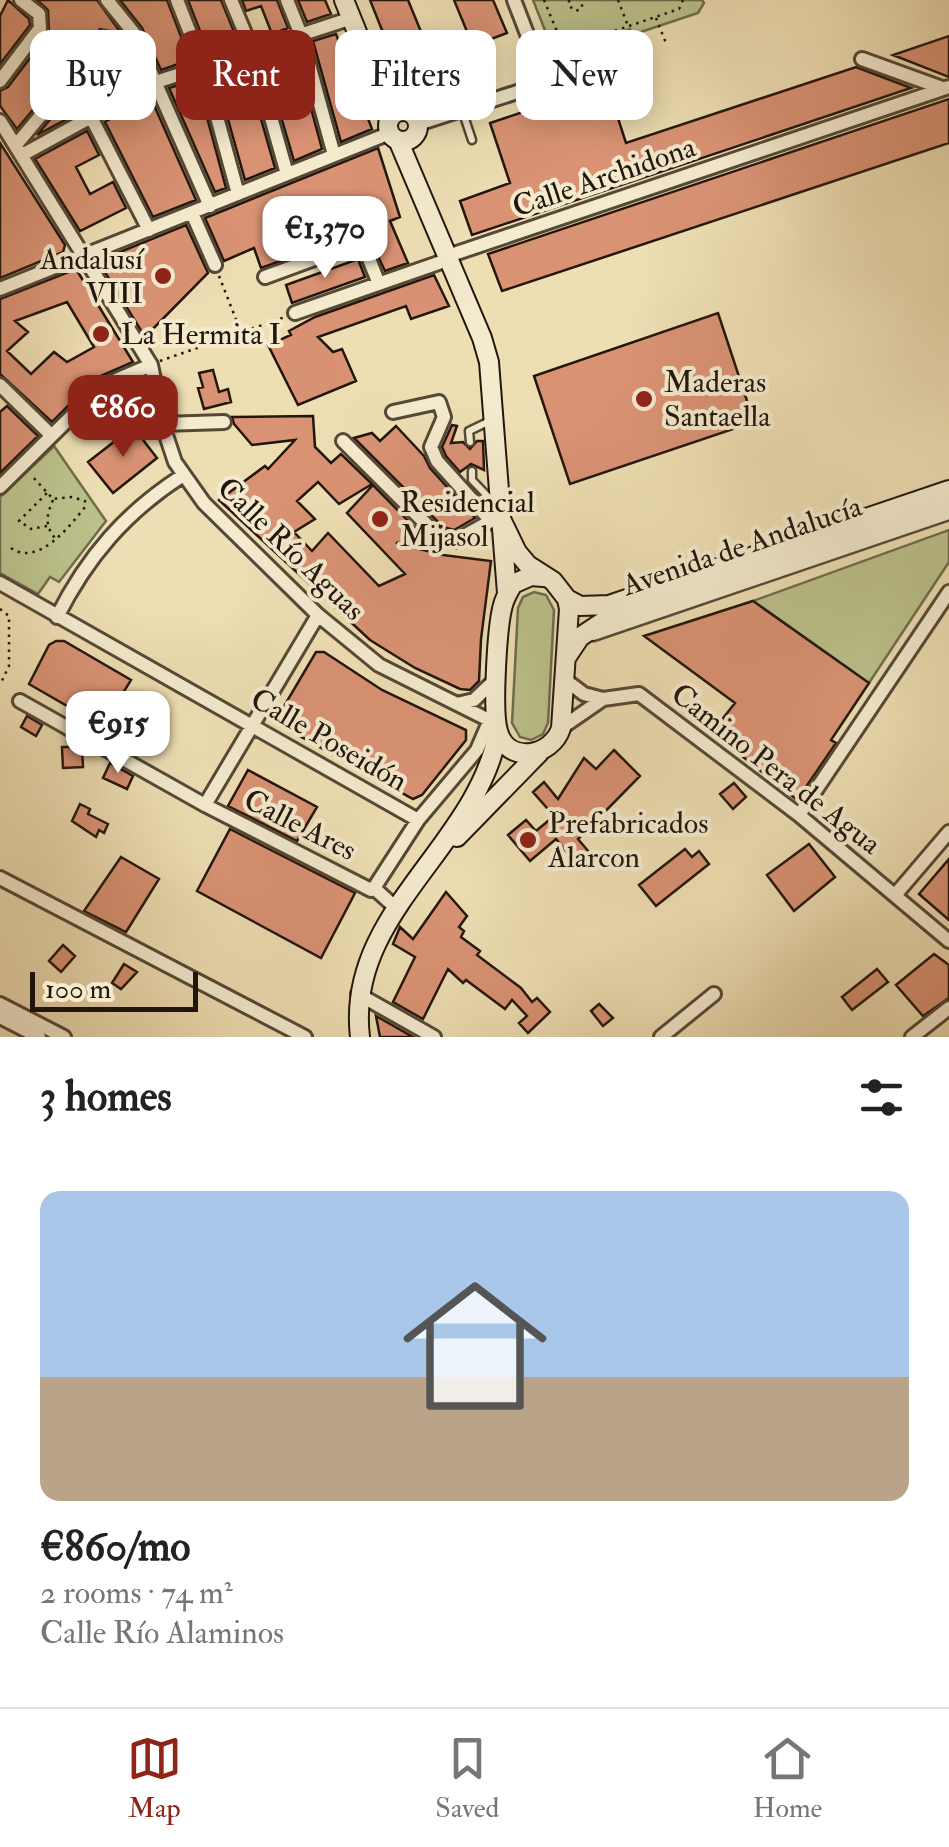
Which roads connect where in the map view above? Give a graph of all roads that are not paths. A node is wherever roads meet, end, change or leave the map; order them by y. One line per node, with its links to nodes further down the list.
1 (21, 0): 16 (street)
2 (107, 0): 9 (street)
3 (177, 0): 10 (street)
4 (231, 0): 11 (street)
5 (288, 0): 12 (street)
6 (344, 0): 8 (street)
7 (514, 0): 14 (street)
8 (352, 18): 13 (street); 29 (street)
9 (131, 30)
10 (189, 30)
11 (244, 30)
12 (299, 30)
13 (315, 30)
14 (526, 30)
15 (862, 59): 19 (street)
16 (0, 81)
17 (315, 86): 32 (street)
18 (156, 88): 35 (street)
19 (947, 89): 39 (street, Calle Archidona)
20 (42, 120): 31 (street)
21 (83, 120): 31 (street)
22 (99, 120): 37 (street)
23 (218, 120): 34 (street)
24 (272, 120): 33 (street)
25 (431, 120): 28 (street)
26 (465, 120): 30 (lane)
27 (0, 122): 31 (street, Calle Río Aguas)
28 (418, 124): 29 (street); 29 (street)
29 (393, 130): 32 (street); 39 (street)
30 (472, 140)
31 (19, 150): 38 (street, Calle Río Aguas)
32 (334, 155): 33 (street)
33 (287, 174): 34 (street)
34 (238, 194): 35 (street)
35 (210, 206): 36 (street)
36 (192, 214): 37 (street); 40 (street)
37 (148, 230): 38 (street)
38 (83, 254): 43 (street); 45 (street, Calle Río Aguas)
39 (446, 258): 42 (street, Calle Archidona); 48 (street)
40 (215, 265)
41 (265, 278): 42 (street)
42 (379, 284): 44 (street, Calle Archidona)
43 (0, 288)
44 (296, 314)
45 (150, 365): 50 (street, Calle Río Aguas); 51 (street)
46 (0, 385): 51 (street)
47 (393, 412): 59 (street)
48 (493, 419): 53 (lane); 61 (street)
49 (224, 422): 50 (street)
50 (163, 424): 55 (street, Calle Río Aguas)
51 (51, 436): 57 (street)
52 (344, 442): 61 (street)
53 (470, 442)
54 (472, 470): 56 (lane)
55 (182, 476): 68 (street, Calle Río Aguas); 69 (street)
56 (477, 486): 59 (lane); 61 (lane)
57 (0, 487)
58 (949, 490): 67 (street, Avenida de Andalucía)
59 (477, 506): 61 (street)
60 (949, 506): 70 (street, Avenida de Andalucía)
61 (497, 516): 63 (street); 66 (street)
62 (949, 516): 70 (lane)
63 (543, 577): 66 (street); 67 (street)
64 (0, 583): 69 (street, Calle Poseidón)
65 (949, 592): 82 (street)
66 (507, 593): 71 (street)
67 (566, 599): 70 (street)
68 (318, 615): 75 (street, Calle Río Aguas); 76 (street)
69 (57, 617): 76 (street, Calle Poseidón)
70 (570, 652): 72 (street)
71 (498, 677): 75 (street); 77 (street)
72 (564, 678): 73 (street); 78 (street)
73 (603, 699): 78 (street); 82 (street, Camino Pera de Agua)
74 (20, 702): 81 (street, Calle Ares)
75 (457, 704): 77 (street, Calle Río Aguas)
76 (254, 726): 81 (street); 83 (street, Calle Poseidón)
77 (496, 728): 79 (street); 79 (street); 80 (street); 85 (street)
78 (561, 728): 80 (street)
79 (476, 750): 83 (street)
80 (539, 752): 85 (street)
81 (206, 804): 87 (street, Calle Ares)
82 (798, 815): 88 (street, Camino Pera de Agua)
83 (418, 820): 87 (street)
84 (949, 832): 88 (street)
85 (438, 854): 89 (street)
86 (0, 878): 98 (street)
87 (374, 888): 89 (street, Calle Ares)
88 (896, 894): 90 (street, Camino Pera de Agua)
89 (396, 908): 91 (street)
90 (949, 941)
91 (358, 994): 99 (street); 100 (street)
92 (714, 994): 101 (street)
93 (0, 1004): 97 (street)
94 (949, 1008): 102 (street)
95 (0, 1017): 96 (street)
96 (39, 1037)
97 (64, 1037)
98 (305, 1037)
99 (360, 1037)
100 (434, 1037)
101 (660, 1037)
102 (912, 1037)

